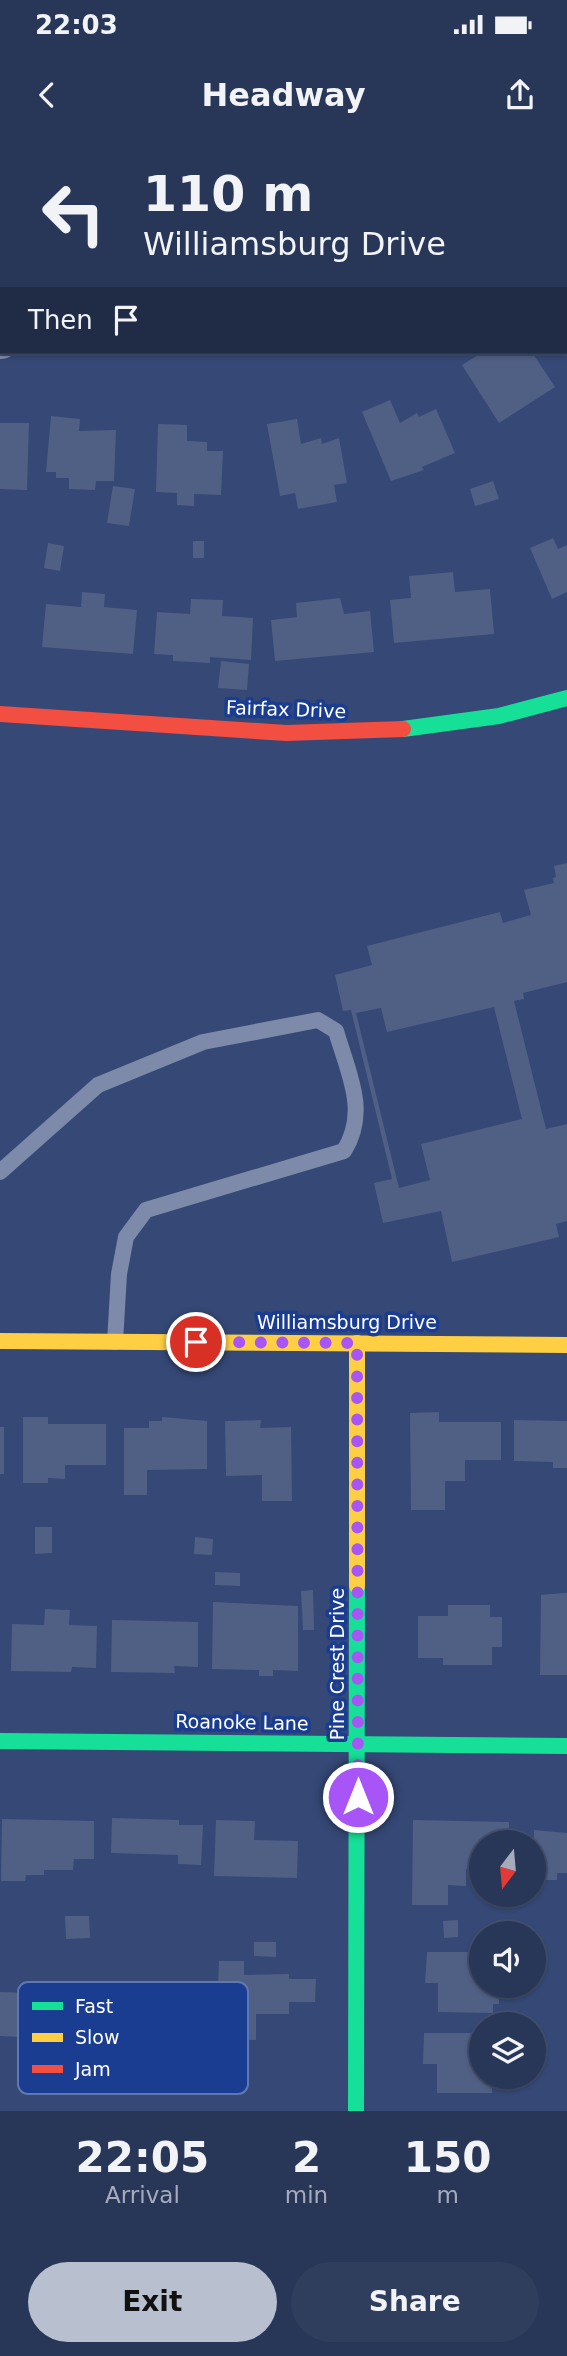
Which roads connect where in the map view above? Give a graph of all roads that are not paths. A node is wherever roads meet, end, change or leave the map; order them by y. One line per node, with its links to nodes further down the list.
1 (567, 698): 2 (street, Fairfax Drive)
2 (0, 713)
3 (0, 1172): 5 (lane)
4 (0, 1341): 5 (street, Williamsburg Drive)
5 (115, 1342): 6 (street, Williamsburg Drive)
6 (357, 1343): 7 (street, Williamsburg Drive); 9 (street, Pine Crest Drive)
7 (567, 1345)
8 (0, 1741): 9 (street, Roanoke Lane)
9 (358, 1744): 10 (street, Roanoke Lane); 11 (street, Pine Crest Drive)
10 (567, 1746)
11 (356, 2111)

